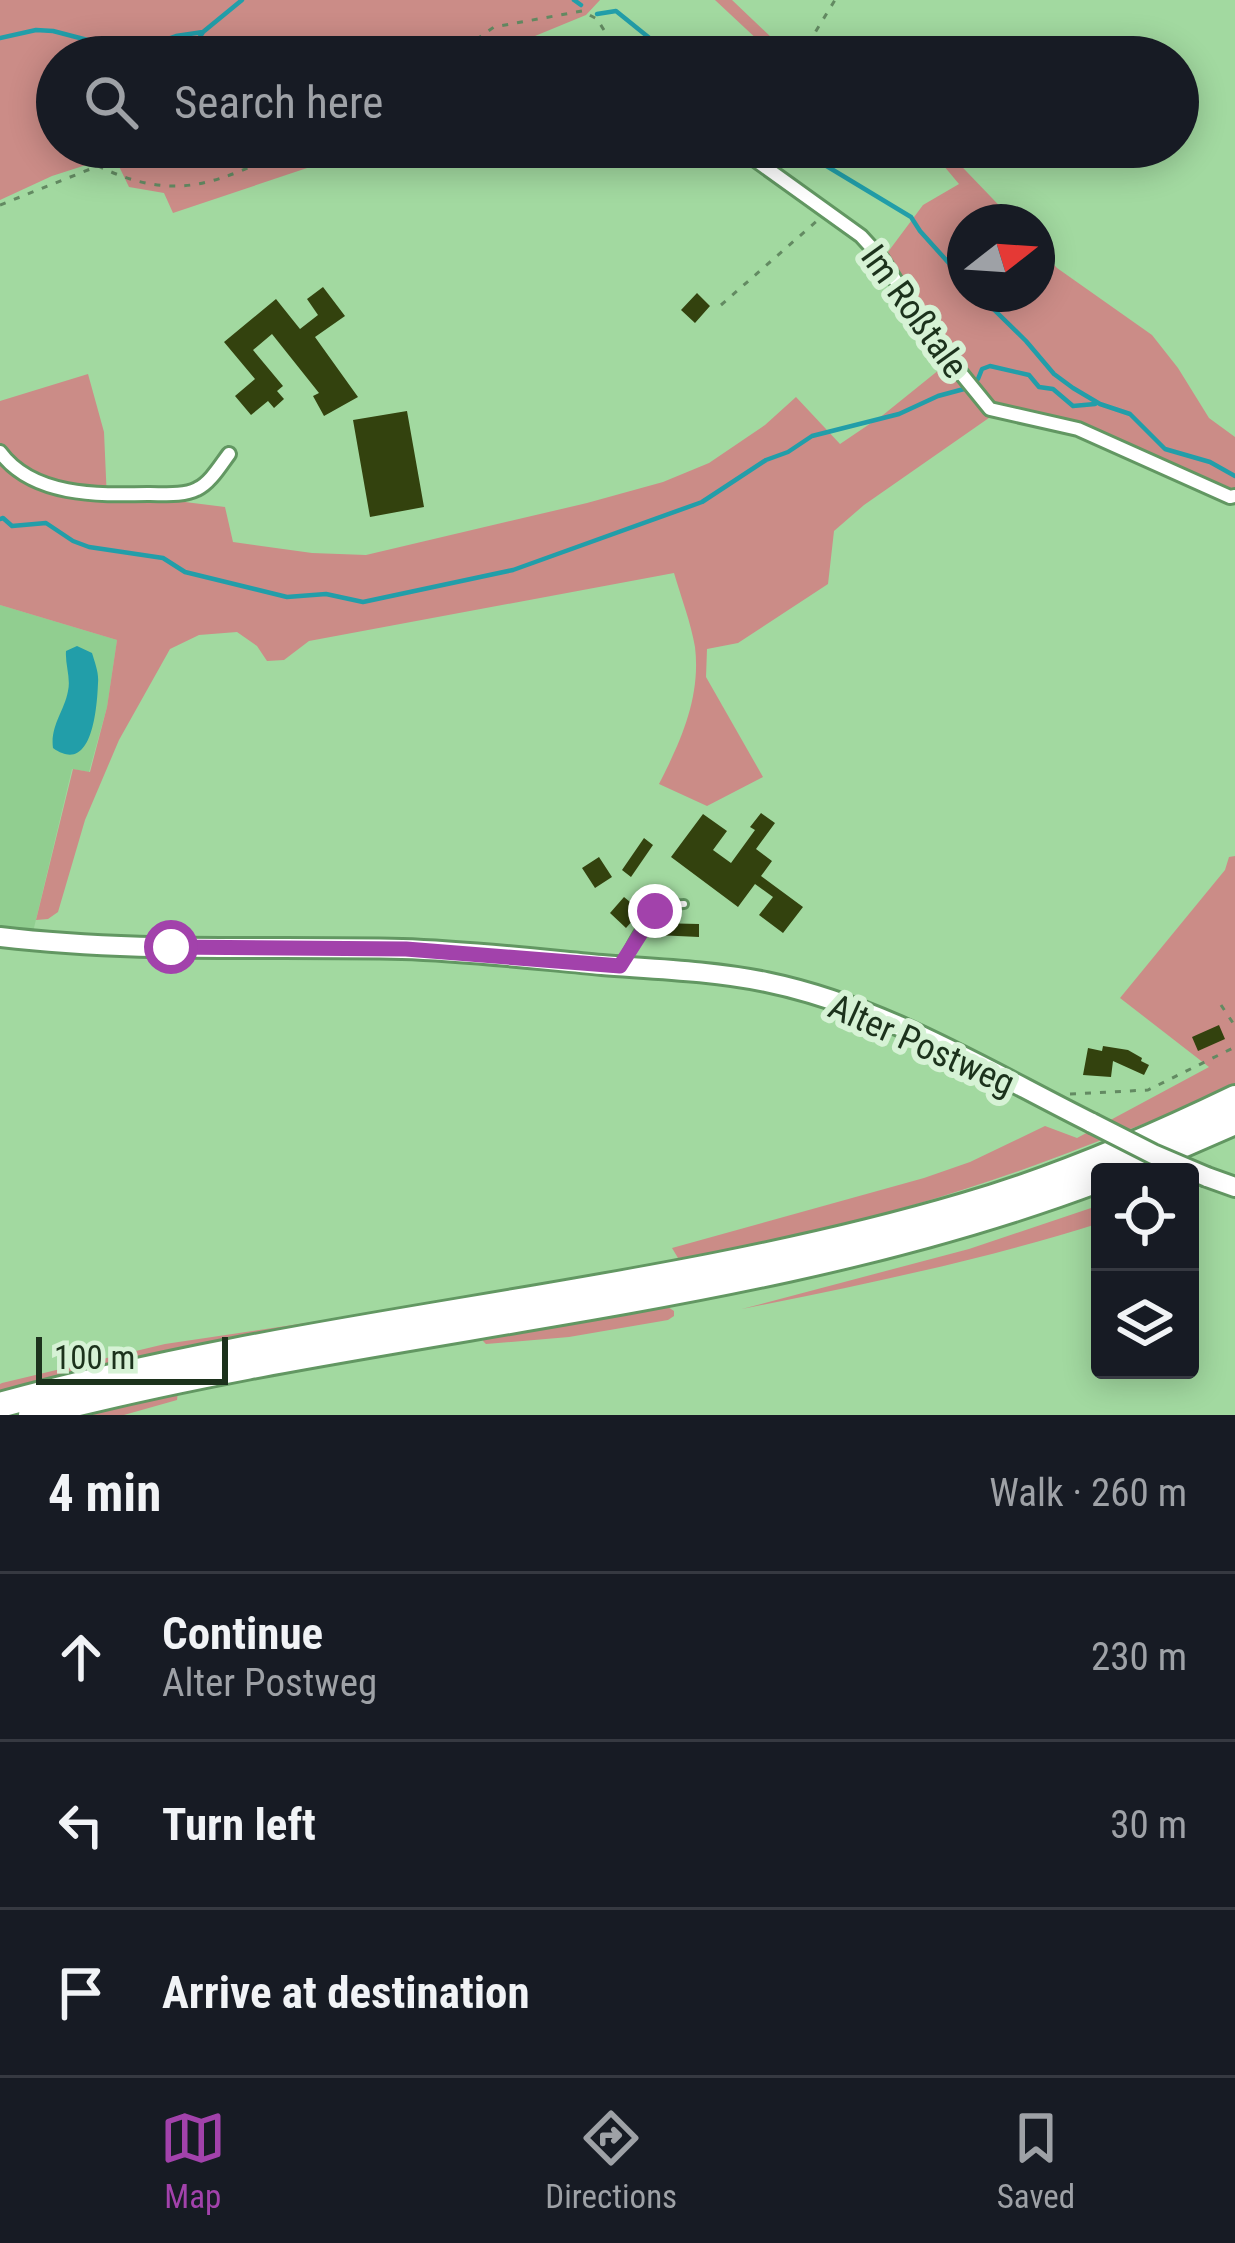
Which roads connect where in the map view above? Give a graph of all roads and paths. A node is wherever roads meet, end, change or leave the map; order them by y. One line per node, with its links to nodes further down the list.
1 (835, 0): 4 (path)
2 (481, 36): 3 (path)
3 (608, 36)
4 (813, 36)
5 (93, 168): 9 (path)
6 (102, 168): 7 (path)
7 (249, 168)
8 (768, 168): 10 (street, Im Roßtale)
9 (0, 205)
10 (829, 212): 11 (path); 14 (street, Im Roßtale)
11 (722, 305)
12 (0, 452): 13 (street)
13 (229, 454)
14 (1235, 496)
15 (683, 904): 17 (lane)
16 (0, 937): 17 (street, Alter Postweg)
17 (620, 966): 22 (street, Alter Postweg)
18 (1221, 1005): 19 (path)
19 (1235, 1026)
20 (1235, 1047): 22 (path, Alter Postweg)
21 (1235, 1099): 27 (highway)
22 (1054, 1104): 26 (street, Alter Postweg, bridge)
23 (1235, 1122): 24 (highway)
24 (1141, 1163)
25 (1091, 1183): 28 (highway)
26 (1235, 1186)
27 (0, 1405)
28 (31, 1415)

